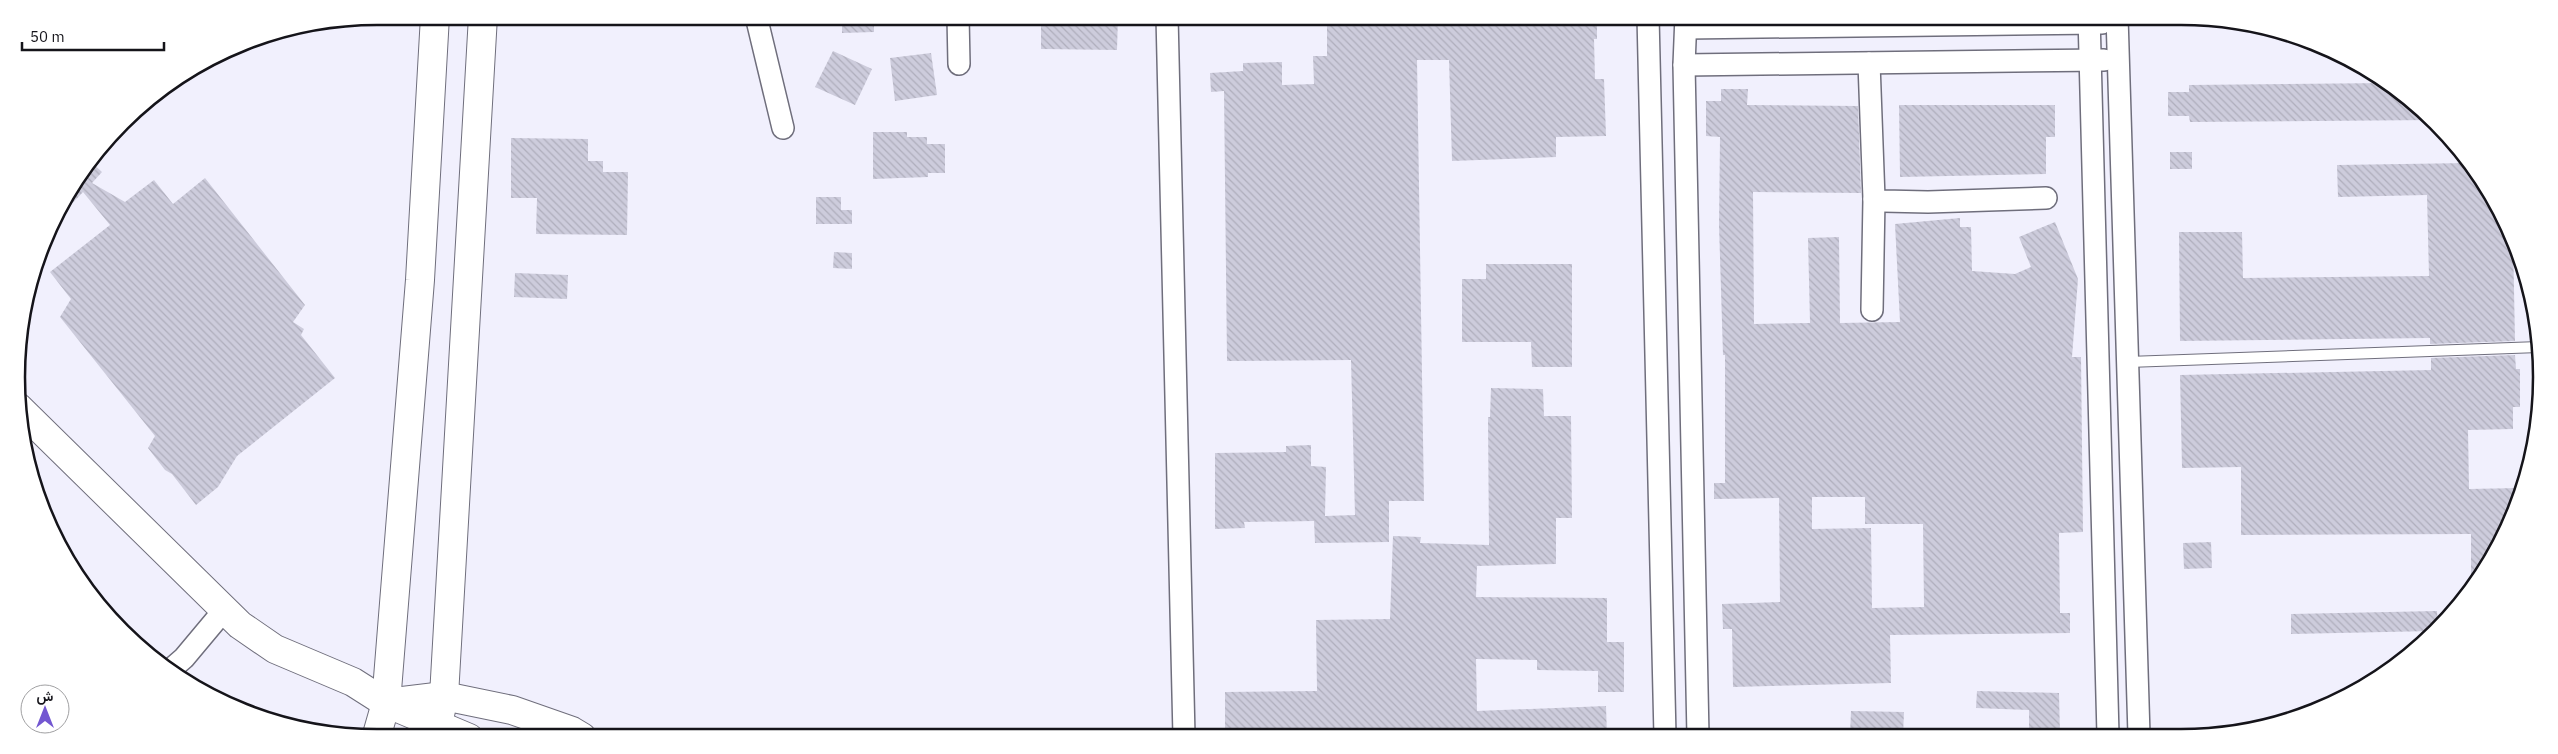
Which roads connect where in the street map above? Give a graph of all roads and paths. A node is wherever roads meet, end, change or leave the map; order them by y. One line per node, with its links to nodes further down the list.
1 (434, 25): 25 (street)
2 (481, 25): 24 (street)
3 (758, 25): 15 (street)
4 (958, 25): 13 (street)
5 (1167, 25): 30 (street)
6 (1648, 25): 31 (street)
7 (1686, 25): 14 (street)
8 (2089, 25): 10 (street)
9 (2117, 25): 11 (street)
10 (2090, 60): 11 (street); 12 (street); 33 (street)
11 (2118, 60): 20 (street)
12 (1869, 63): 14 (street); 17 (street)
13 (959, 64)
14 (1684, 66): 32 (street)
15 (782, 128)
16 (2046, 198): 17 (street)
17 (1874, 199): 18 (street)
18 (1872, 310)
19 (2531, 347): 20 (lane)
20 (2128, 362): 34 (street)
21 (27, 416): 22 (street)
22 (225, 609): 23 (street); 25 (street)
23 (176, 666)
24 (444, 696): 25 (street); 28 (street); 29 (street)
25 (386, 703): 26 (street); 27 (street)
26 (379, 729)
27 (432, 729)
28 (438, 729)
29 (566, 729)
30 (1184, 729)
31 (1665, 729)
32 (1698, 729)
33 (2108, 729)
34 (2139, 729)

